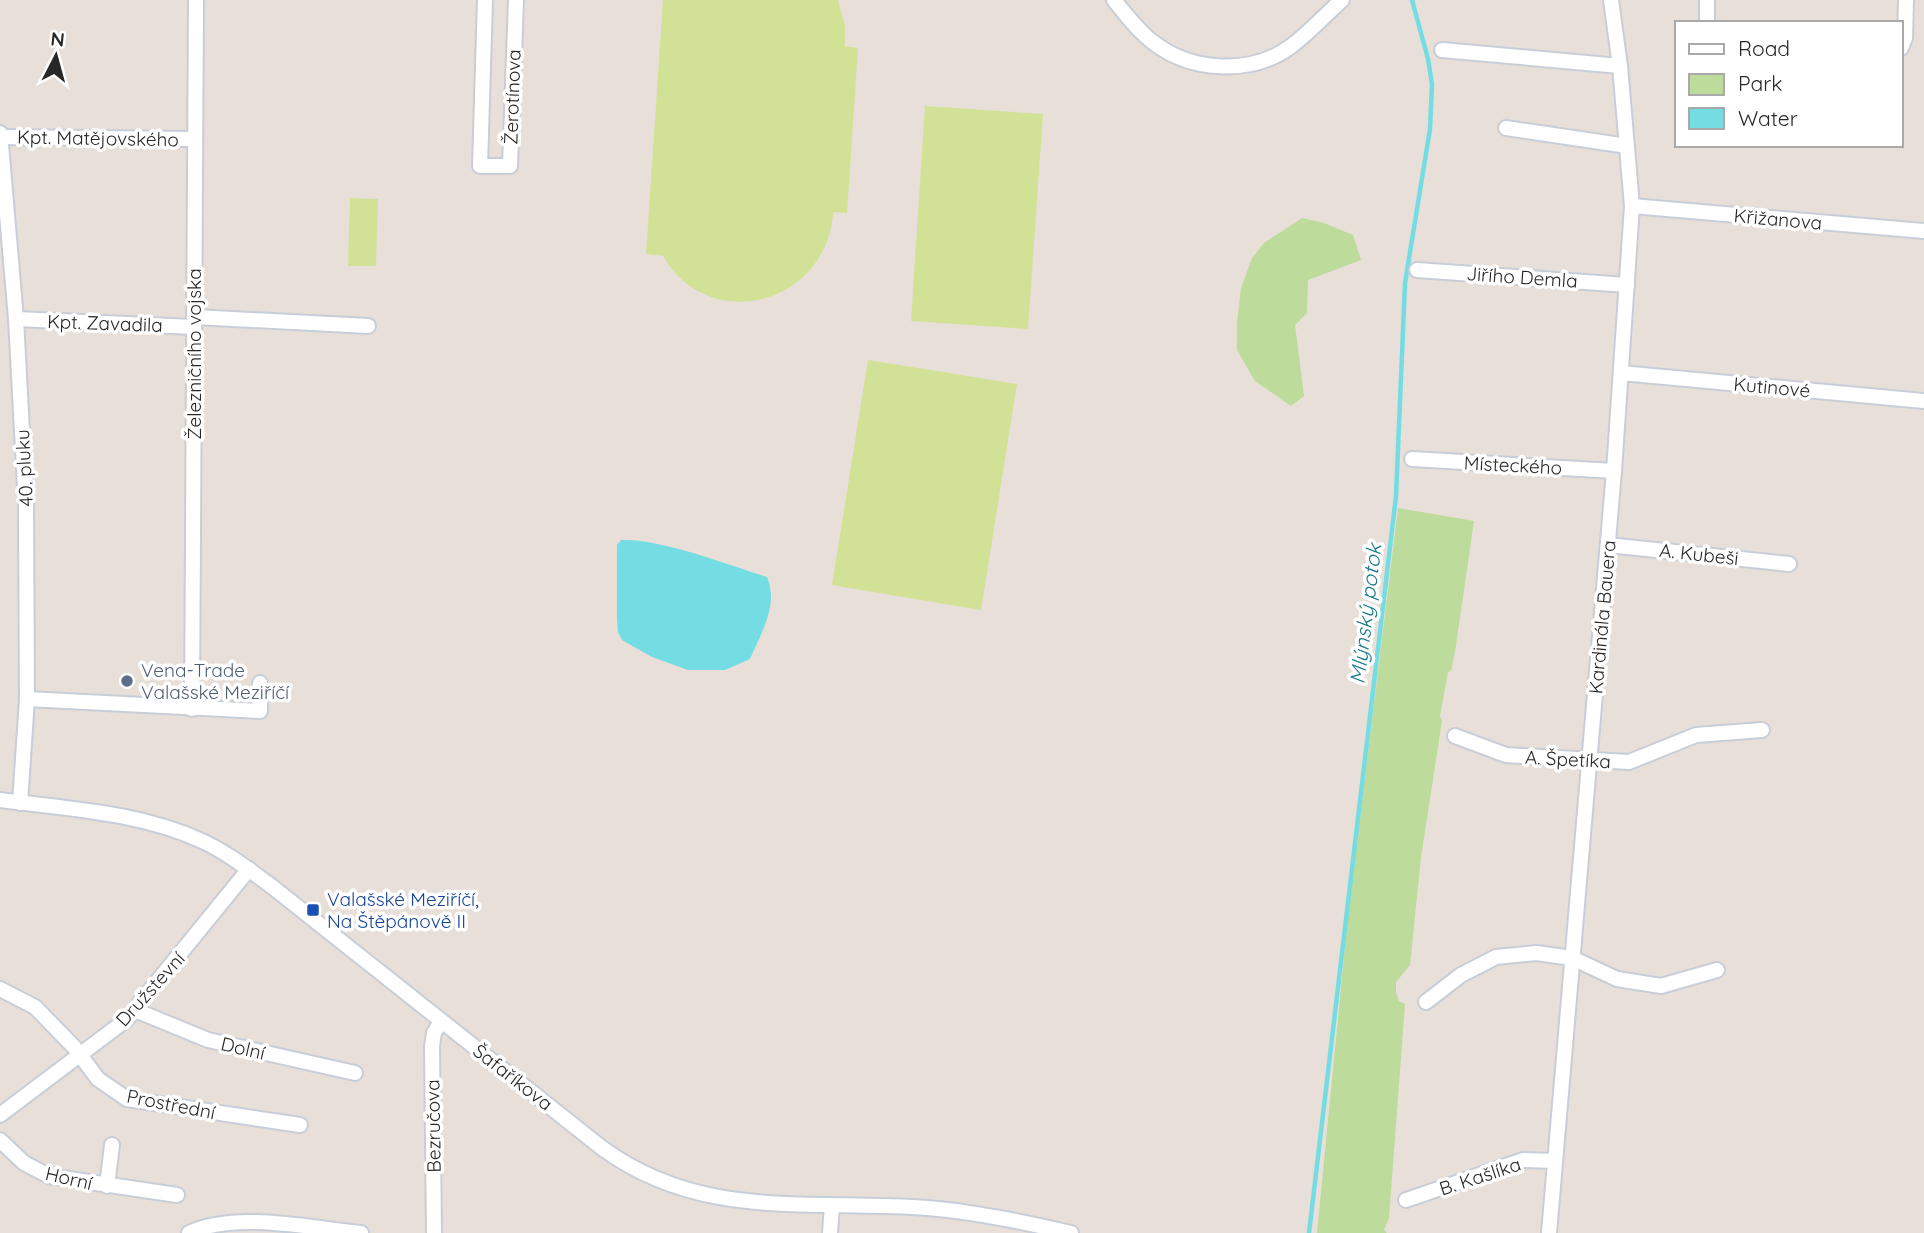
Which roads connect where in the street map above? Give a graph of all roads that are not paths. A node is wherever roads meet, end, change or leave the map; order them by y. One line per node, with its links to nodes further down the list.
1 (196, 0): 15 (street, Železničního vojska)
2 (485, 0): 3 (street, Žerotínova)
3 (516, 0)
4 (1114, 0): 5 (street)
5 (1342, 0)
6 (1611, 0): 12 (street, Kardinála Bauera)
7 (1707, 0): 9 (street)
8 (1906, 0): 10 (street)
9 (1707, 21)
10 (1903, 43)
11 (1442, 50): 12 (street)
12 (1620, 66): 16 (street, Kardinála Bauera)
13 (1506, 128): 16 (street)
14 (0, 136): 15 (street, Kpt. Matějovského); 21 (street, 40. pluku)
15 (195, 139): 22 (street, Železničního vojska)
16 (1627, 146): 17 (street, Kardinála Bauera)
17 (1632, 206): 18 (street, Křižanova); 20 (street, Kardinála Bauera)
18 (1924, 231)
19 (1417, 270): 20 (street, Jiřího Demla)
20 (1627, 285): 24 (street, Kardinála Bauera)
21 (16, 320): 22 (street, Kpt. Zavadila); 31 (street, 40. pluku)
22 (194, 322): 23 (street, Kpt. Zavadila); 32 (street, Železničního vojska)
23 (368, 326)
24 (1621, 373): 25 (street, Kutinové); 27 (street, Kardinála Bauera)
25 (1924, 401)
26 (1412, 459): 27 (street, Místeckého)
27 (1614, 471): 28 (street, Kardinála Bauera)
28 (1608, 545): 29 (street, A. Kubeši); 35 (street, Kardinála Bauera)
29 (1789, 564)
30 (260, 683): 32 (street)
31 (27, 699): 32 (street); 37 (street, 40. pluku)
32 (192, 709)
33 (1762, 730): 35 (street, A. Špetíka)
34 (1455, 736): 35 (street, A. Špetíka)
35 (1589, 760): 39 (street, Kardinála Bauera)
36 (0, 800): 37 (street, Šafaříkova)
37 (20, 803): 38 (street, Šafaříkova)
38 (249, 869): 43 (street, Družstevní); 44 (street, Šafaříkova)
39 (1572, 958): 40 (street); 42 (street); 51 (street, Kardinála Bauera)
40 (1717, 970)
41 (0, 989): 45 (street, Prostřední)
42 (1426, 1002)
43 (135, 1010): 45 (street, Družstevní); 46 (street, Dolní)
44 (441, 1020): 55 (street, Šafaříkova); 58 (street, Bezručova)
45 (80, 1055): 47 (street, Družstevní); 48 (street, Prostřední)
46 (355, 1073)
47 (0, 1115)
48 (300, 1125)
49 (0, 1140): 52 (street, Horní)
50 (112, 1144): 52 (street, Horní)
51 (1555, 1161): 54 (street, B. Kašlíka); 61 (street, Kardinála Bauera)
52 (107, 1186): 53 (street, Horní)
53 (177, 1195)
54 (1406, 1200)
55 (832, 1206): 59 (street); 60 (street, Šafaříkova)
56 (189, 1233): 57 (street)
57 (361, 1233)
58 (434, 1233)
59 (830, 1233)
60 (1071, 1233)
61 (1549, 1233)

